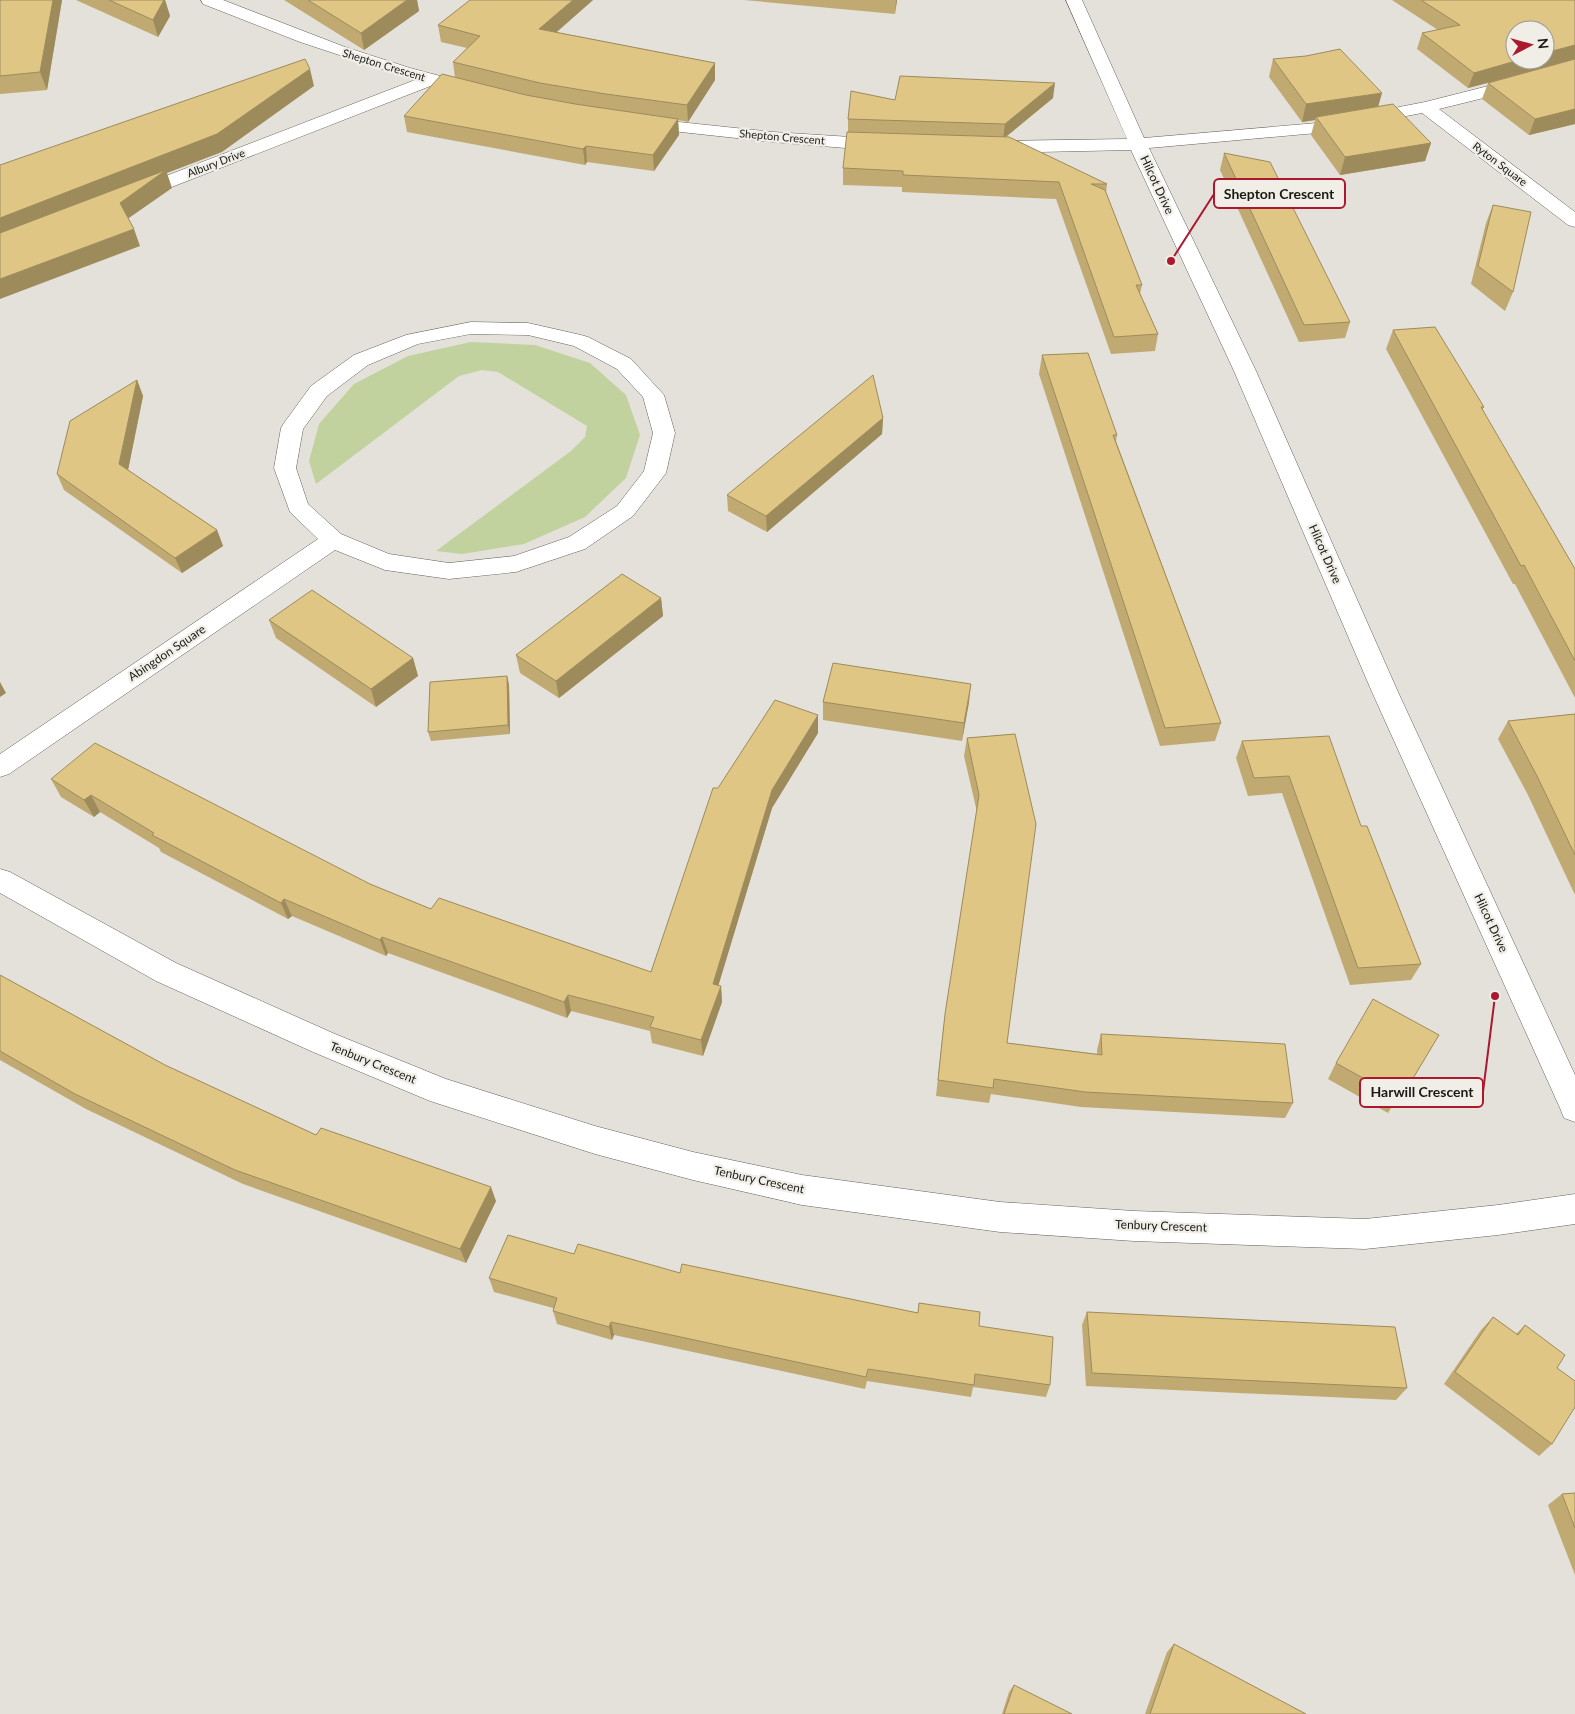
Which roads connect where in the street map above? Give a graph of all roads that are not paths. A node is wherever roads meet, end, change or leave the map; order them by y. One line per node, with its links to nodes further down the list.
1 (209, 0): 4 (street, Shepton Crescent)
2 (1074, 0): 8 (street, Hilcot Drive)
3 (1575, 65): 6 (street)
4 (431, 80): 5 (street, Shepton Crescent); 11 (street, Albury Drive)
5 (487, 94)
6 (1425, 107): 8 (street); 12 (street, Ryton Square)
7 (629, 121): 9 (street, Shepton Crescent)
8 (1138, 144): 10 (street); 16 (street, Hilcot Drive)
9 (897, 146)
10 (977, 147)
11 (119, 200)
12 (1575, 221)
13 (333, 540): 13 (street); 14 (street, Abingdon Square)
14 (0, 767)
15 (0, 880): 17 (street, Tenbury Crescent)
16 (1575, 1108)
17 (1575, 1209)

